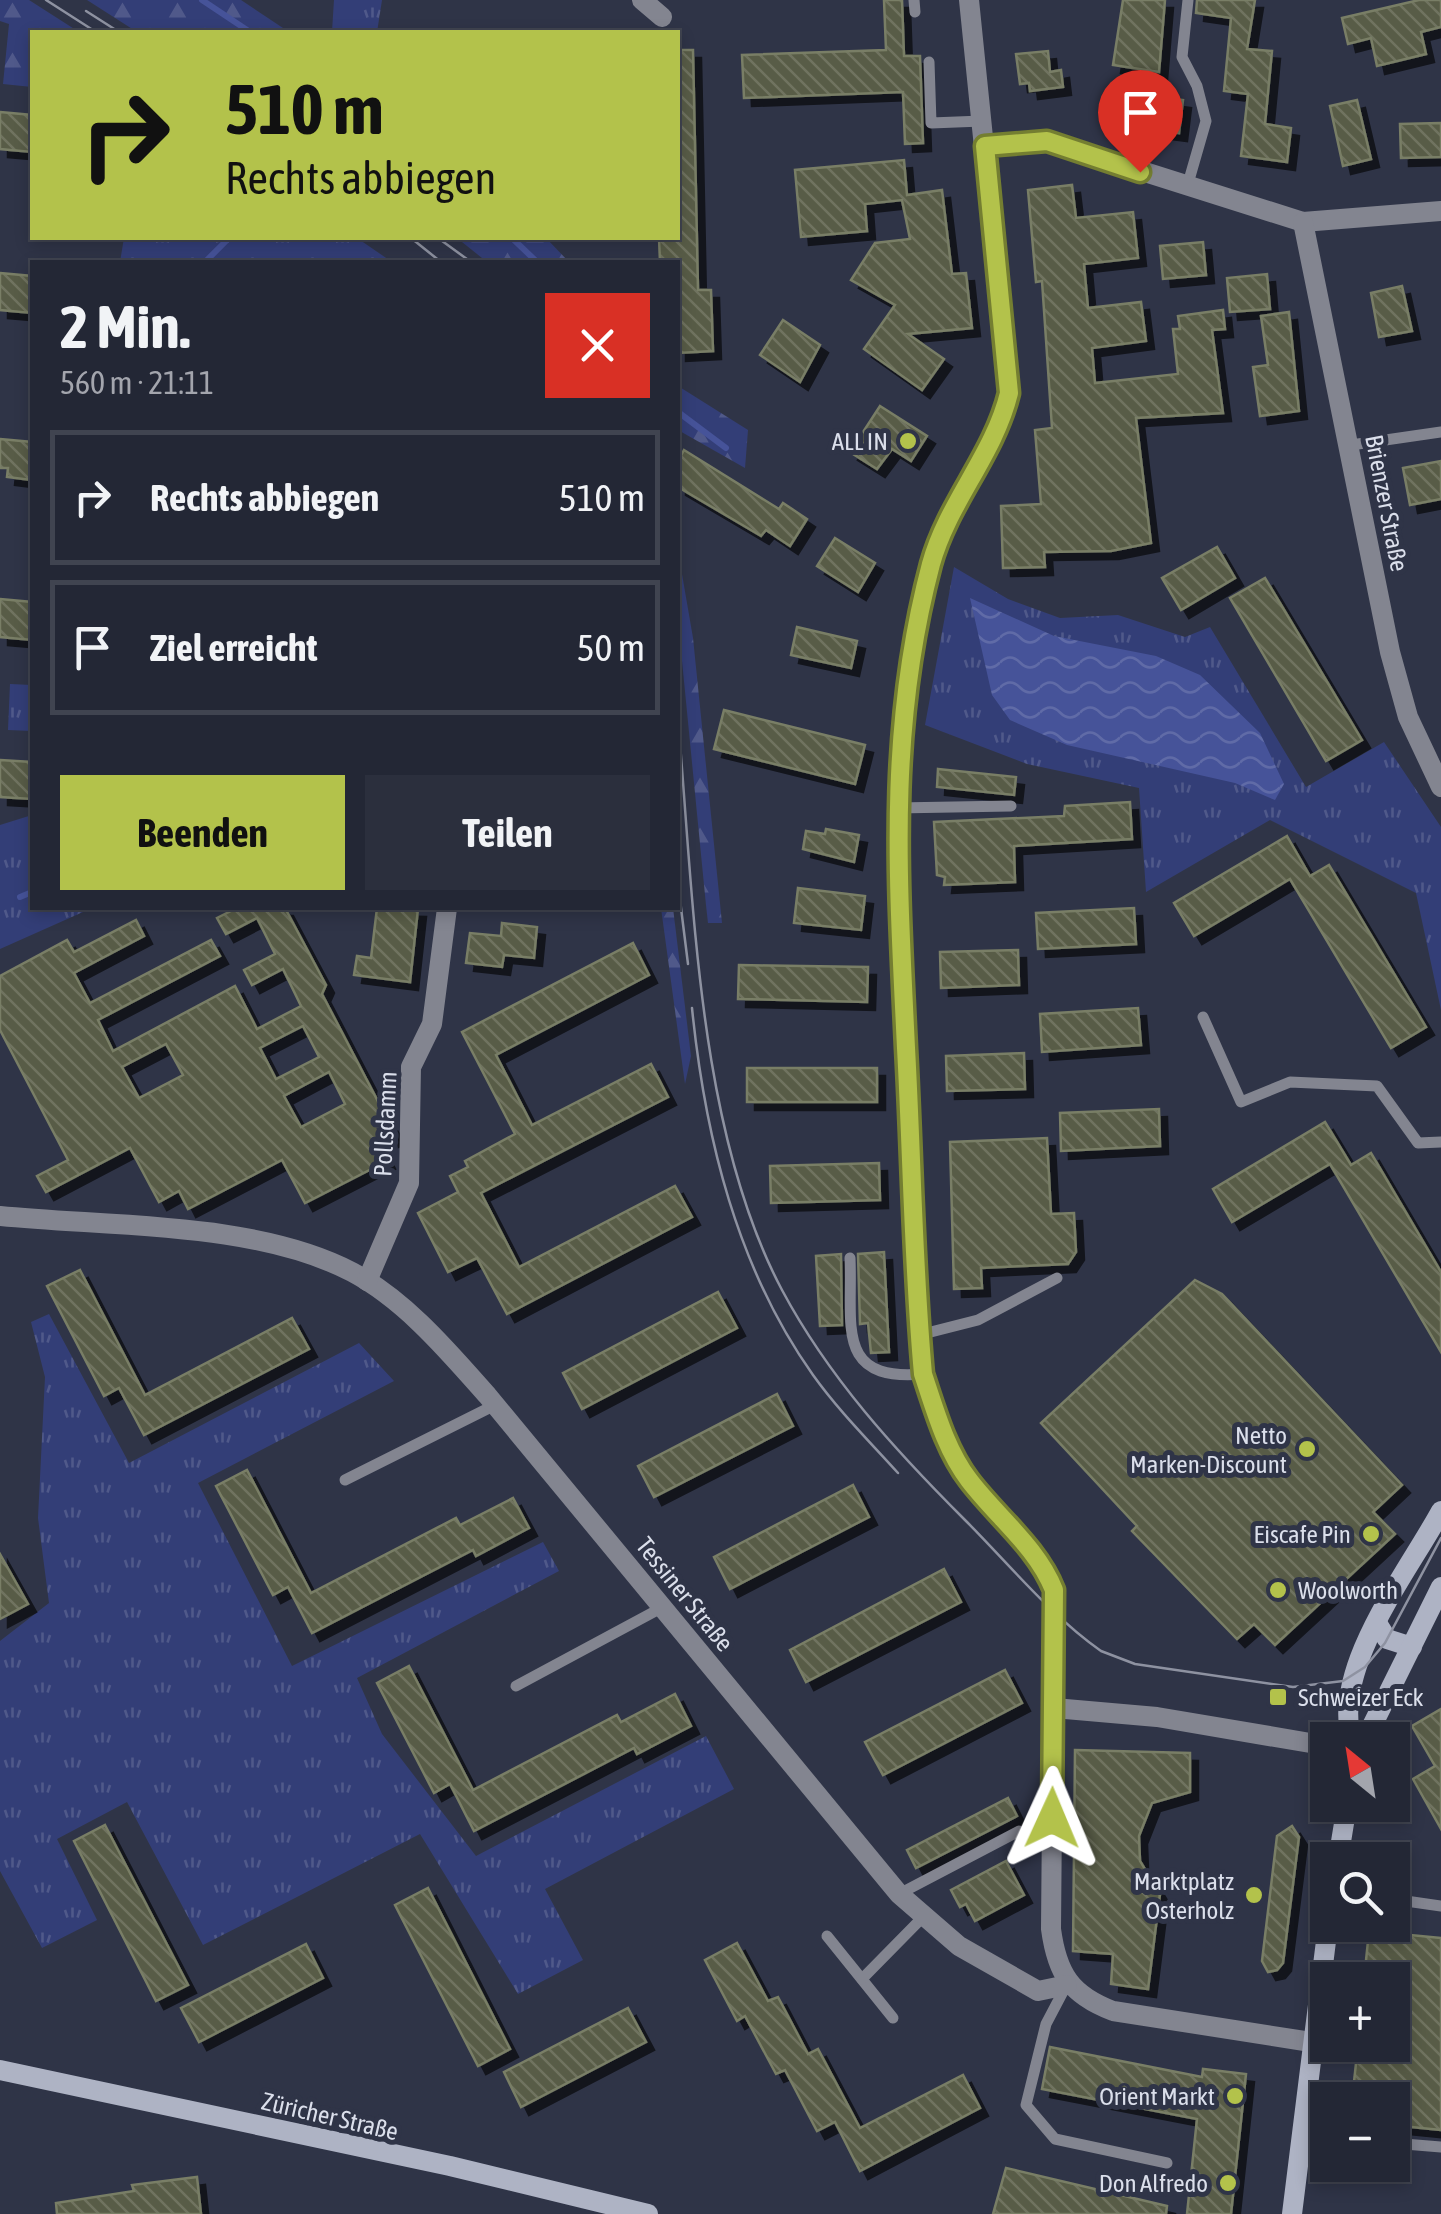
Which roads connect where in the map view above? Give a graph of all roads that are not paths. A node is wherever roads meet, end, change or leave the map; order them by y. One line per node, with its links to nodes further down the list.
1 (642, 0): 4 (street)
2 (969, 0): 6 (street)
3 (1188, 0): 10 (lane)
4 (662, 17)
5 (928, 62): 7 (lane)
6 (982, 121): 7 (lane); 9 (street)
7 (931, 124): 8 (lane)
8 (932, 138)
9 (985, 146): 10 (street); 17 (street)
10 (1186, 187): 12 (street)
11 (1441, 212): 12 (street)
12 (1302, 222): 14 (street, Brienzer Straße)
13 (1441, 432): 14 (lane)
14 (1351, 445): 15 (street, Brienzer Straße)
15 (1441, 787)
16 (1011, 806): 17 (lane)
17 (896, 808): 25 (street)
18 (446, 910): 24 (street, Pollsdamm)
19 (1203, 1017): 20 (lane)
20 (1441, 1142)
21 (0, 1216): 24 (street, Tessiner Straße)
22 (850, 1258): 26 (lane)
23 (1057, 1278): 25 (lane)
24 (367, 1281): 27 (street, Tessiner Straße)
25 (919, 1334): 26 (street)
26 (923, 1374): 35 (street)
27 (495, 1405): 28 (lane); 31 (street, Tessiner Straße)
28 (346, 1480)
29 (1441, 1511): 32 (street)
30 (1441, 1587): 33 (street)
31 (663, 1607): 34 (lane); 40 (street, Tessiner Straße)
32 (1377, 1622): 33 (street); 36 (street)
33 (1412, 1647): 37 (street)
34 (516, 1686)
35 (1054, 1708): 38 (street); 46 (street)
36 (1347, 1722)
37 (1373, 1722)
38 (1310, 1743)
39 (1019, 1831): 40 (lane)
40 (899, 1894): 43 (street, Tessiner Straße)
41 (1410, 1902): 42 (lane)
42 (1441, 1906)
43 (923, 1917): 45 (lane); 46 (street, Tessiner Straße)
44 (826, 1936): 45 (lane)
45 (862, 1980): 47 (lane)
46 (1067, 1985): 48 (street, Tessiner Straße); 55 (lane)
47 (894, 2018)
48 (1310, 2042)
49 (1310, 2051): 51 (street)
50 (0, 2070): 56 (street, Züricher Straße)
51 (1301, 2134): 52 (lane); 57 (street)
52 (1310, 2135)
53 (1410, 2144): 54 (lane)
54 (1441, 2147)
55 (1167, 2163)
56 (648, 2214)
57 (1292, 2214)

